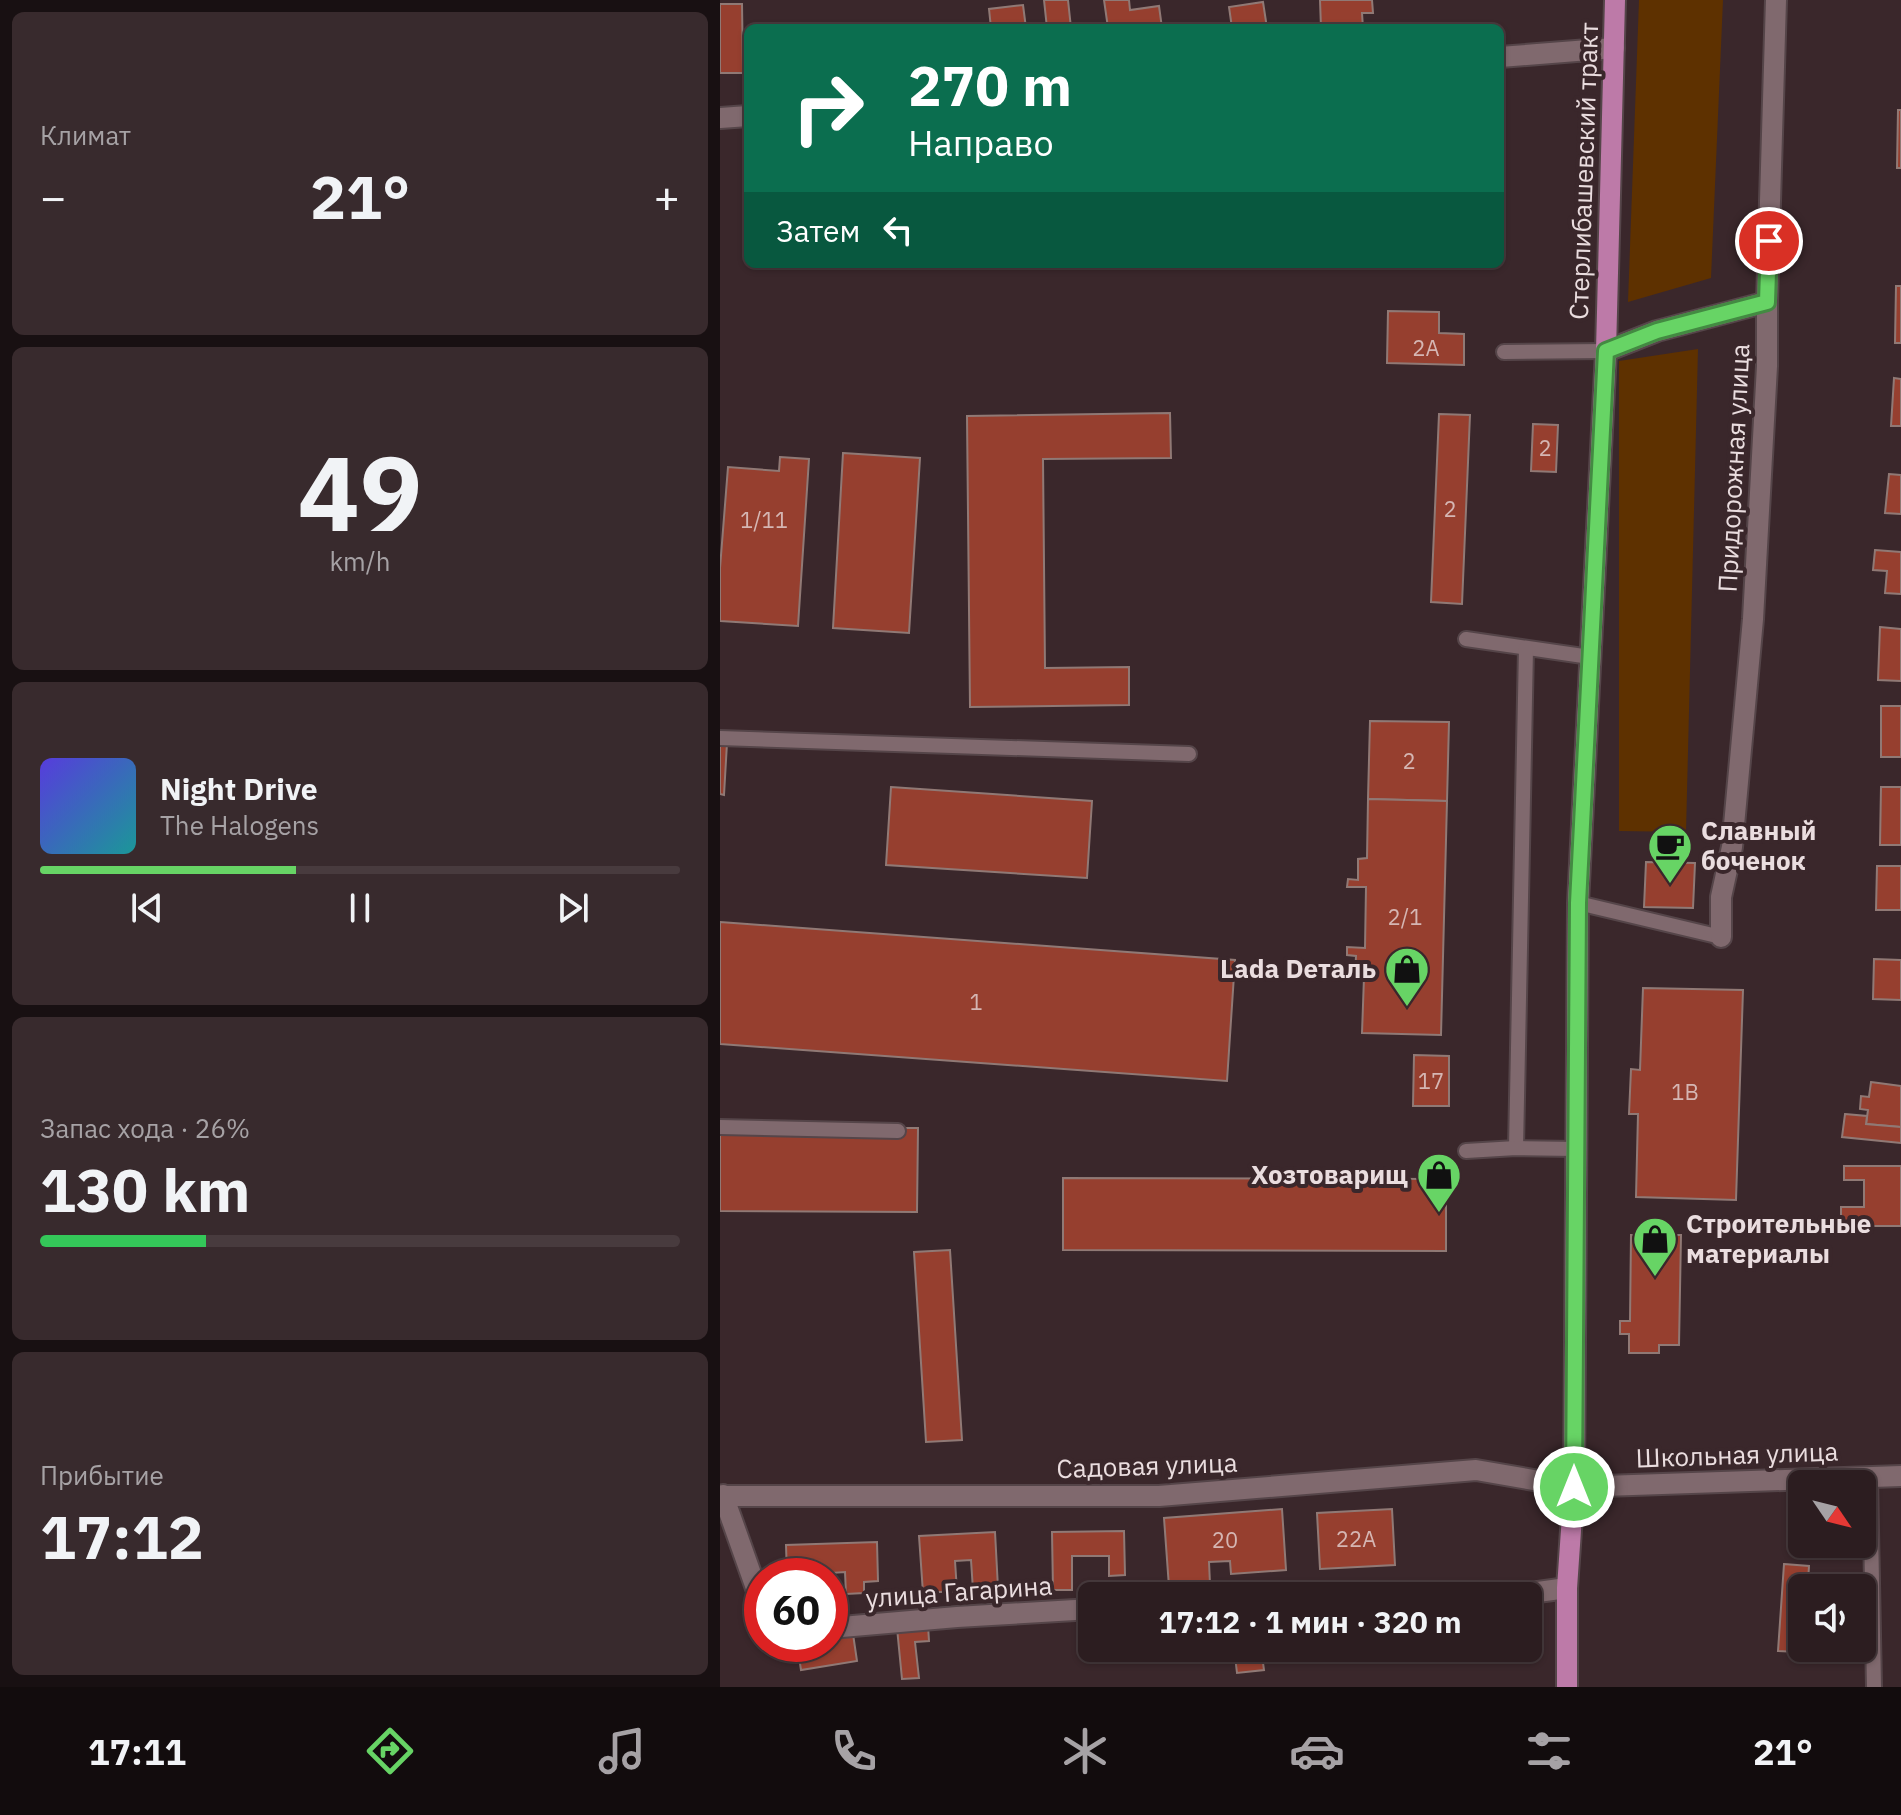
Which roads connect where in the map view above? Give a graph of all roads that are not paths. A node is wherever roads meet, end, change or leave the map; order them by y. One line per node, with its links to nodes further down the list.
1 (1615, 0): 3 (main road, Стерлибашевский тракт)
2 (1776, 0): 7 (street, Придорожная улица)
3 (1614, 48): 4 (street); 8 (main road, Стерлибашевский тракт)
4 (1504, 57)
5 (744, 116): 6 (street)
6 (720, 118)
7 (1767, 302): 8 (street); 16 (street, Придорожная улица)
8 (1606, 351): 9 (lane); 12 (main road, Стерлибашевский тракт)
9 (1504, 352)
10 (1466, 639): 11 (lane)
11 (1526, 648): 12 (lane); 19 (lane)
12 (1590, 657): 15 (main road, Стерлибашевский тракт)
13 (720, 738): 14 (lane)
14 (1189, 754)
15 (1578, 903): 16 (lane); 20 (main road, Стерлибашевский тракт)
16 (1721, 937)
17 (720, 1127): 18 (lane)
18 (898, 1131)
19 (1516, 1148): 20 (lane); 21 (lane)
20 (1576, 1149): 25 (main road, Стерлибашевский тракт)
21 (1466, 1151)
22 (1901, 1476): 23 (street, Школьная улица)
23 (1876, 1477)
24 (1788, 1480): 25 (street, Школьная улица)
25 (1574, 1487): 26 (street, Садовая улица); 29 (main road, Стерлибашевский тракт)
26 (722, 1496): 27 (street)
27 (745, 1558)
28 (1872, 1558): 34 (lane)
29 (1567, 1588): 30 (street); 33 (main road, Стерлибашевский тракт)
30 (1542, 1591)
31 (1078, 1610): 32 (street, улица Гагарина)
32 (848, 1627)
33 (1567, 1687)
34 (1874, 1687)

